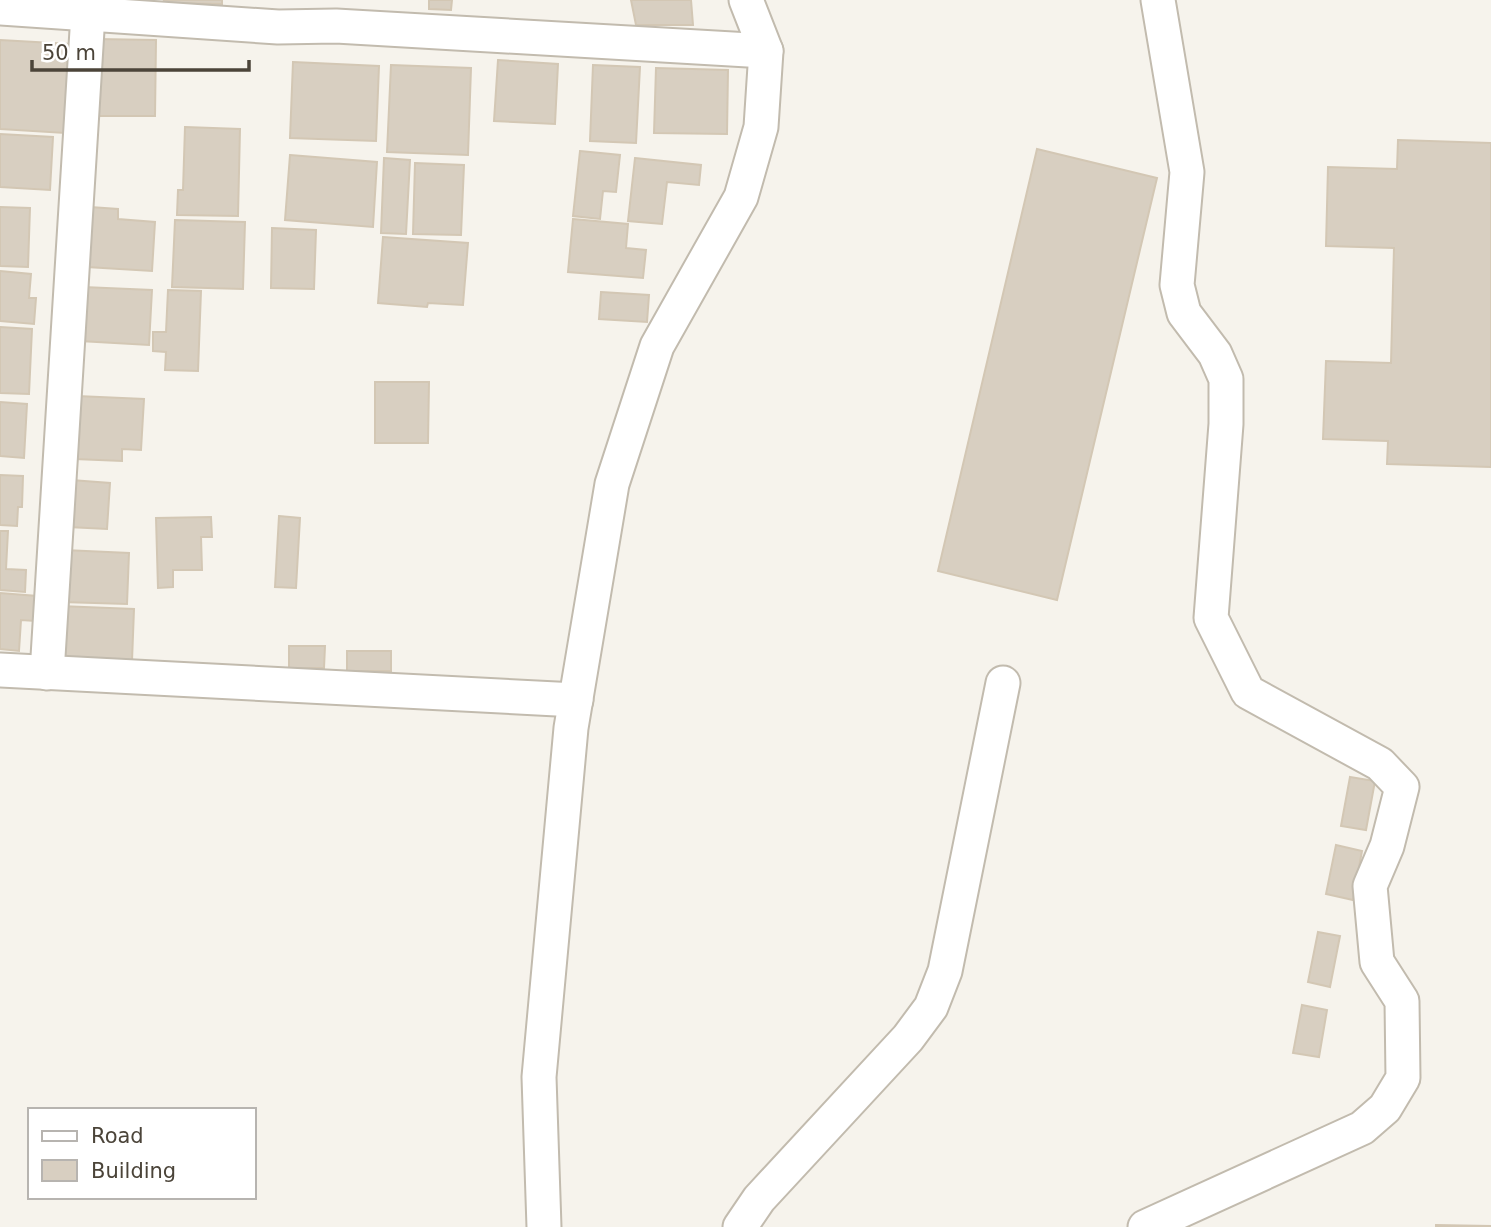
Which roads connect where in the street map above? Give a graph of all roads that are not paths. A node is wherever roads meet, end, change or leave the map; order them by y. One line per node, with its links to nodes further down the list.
1 (746, 0): 6 (street)
2 (1158, 0): 13 (street)
3 (0, 8): 5 (street)
4 (266, 13): 5 (street); 6 (street)
5 (88, 14): 8 (street)
6 (765, 51): 10 (street)
7 (0, 670): 8 (street)
8 (47, 673): 10 (street)
9 (1003, 682): 12 (street)
10 (576, 700): 11 (street)
11 (544, 1227)
12 (740, 1227)
13 (1145, 1227)

